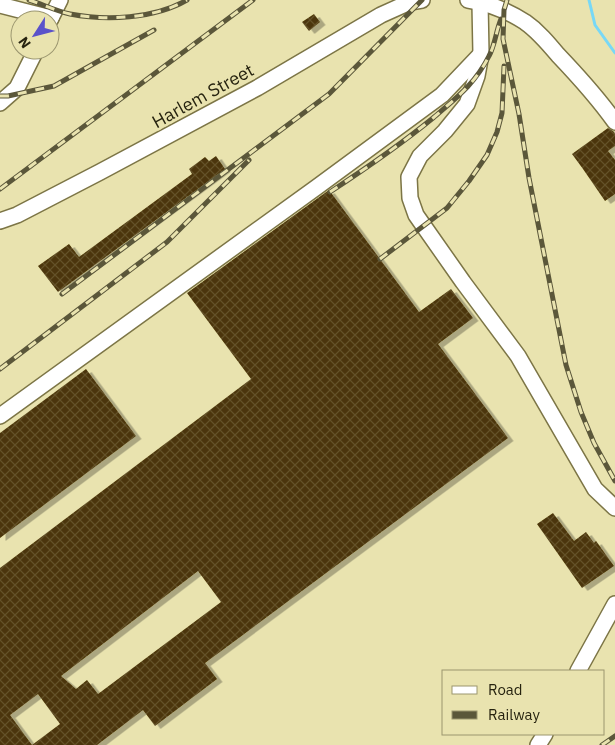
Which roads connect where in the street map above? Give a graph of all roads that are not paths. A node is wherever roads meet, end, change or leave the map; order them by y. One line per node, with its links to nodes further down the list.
1 (422, 0): 9 (lane, Harlem Street)
2 (474, 2): 5 (lane); 8 (lane)
3 (0, 5): 4 (lane)
4 (18, 10)
5 (481, 54): 10 (lane); 11 (lane)
6 (31, 60): 7 (lane)
7 (0, 102)
8 (615, 122)
9 (0, 221)
10 (0, 416)
11 (615, 508)
12 (615, 604): 13 (lane)
13 (579, 670)

